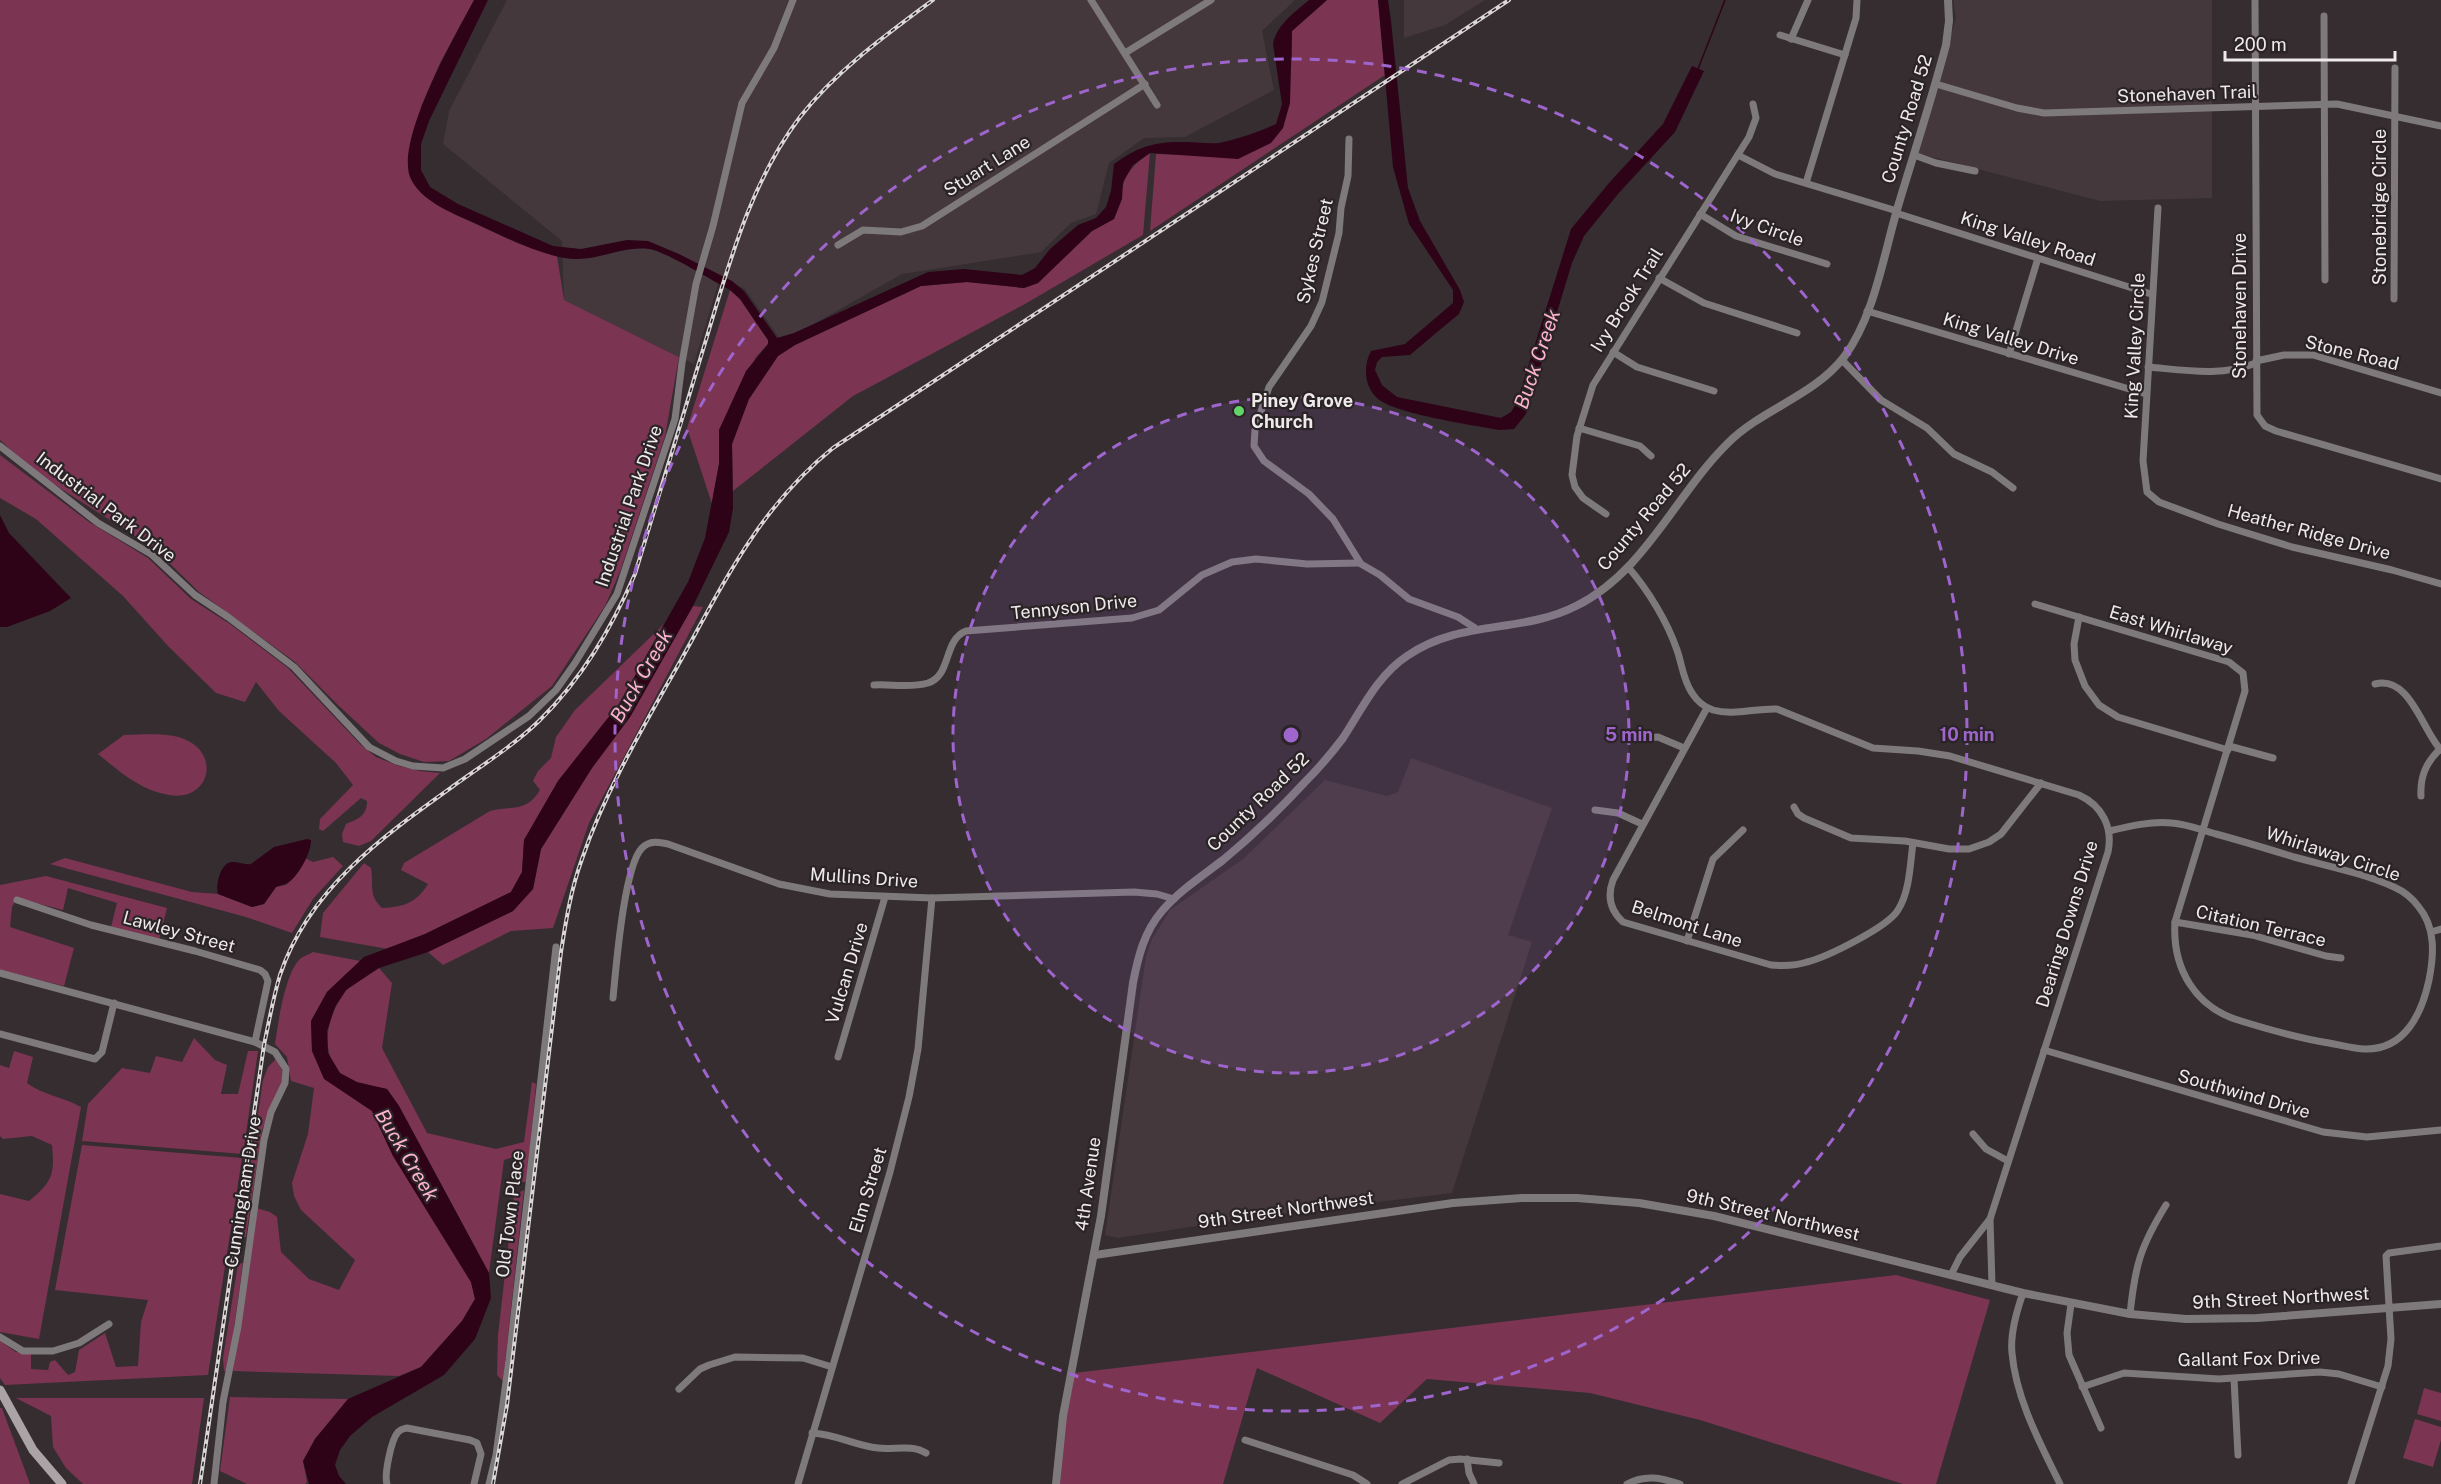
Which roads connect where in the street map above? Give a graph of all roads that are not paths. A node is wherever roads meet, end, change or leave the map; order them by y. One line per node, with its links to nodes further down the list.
1 (793, 0): 48 (street, Industrial Park Drive)
2 (1091, 0): 11 (street)
3 (1210, 0): 11 (street)
4 (1808, 0): 10 (street)
5 (1857, 0): 12 (street)
6 (1948, 0): 15 (street, County Road 52)
7 (2255, 0): 19 (street, Stonehaven Drive)
8 (2324, 16): 18 (street)
9 (1780, 35): 10 (street)
10 (1791, 39): 12 (street)
11 (1125, 53): 14 (street)
12 (1845, 56): 26 (street)
13 (2395, 68): 20 (street, Stonebridge Circle)
14 (1145, 84): 17 (street); 30 (street, Stuart Lane)
15 (1936, 84): 19 (street, Stonehaven Trail); 24 (street, County Road 52)
16 (1753, 104): 23 (street, Ivy Brook Trail)
17 (1157, 105)
18 (2324, 105): 19 (street, Stonehaven Trail); 20 (street, Stonehaven Trail); 34 (street)
19 (2255, 106): 42 (street, Stonehaven Drive)
20 (2395, 115): 21 (street, Stonehaven Trail); 36 (street, Stonebridge Circle)
21 (2441, 126)
22 (1349, 139): 54 (street, Sykes Street)
23 (1738, 155): 26 (street, King Valley Road); 29 (street, Ivy Brook Trail)
24 (1914, 155): 25 (street); 28 (street, County Road 52)
25 (1975, 171)
26 (1806, 183): 28 (street, King Valley Road)
27 (2158, 208): 35 (street, King Valley Circle)
28 (1897, 212): 31 (street, King Valley Road); 37 (street, County Road 52)
29 (1700, 214): 32 (street, Ivy Circle); 33 (street, Ivy Brook Trail)
30 (837, 245)
31 (2038, 258): 35 (street, King Valley Road); 40 (street)
32 (1827, 264)
33 (1659, 278): 38 (street); 39 (street, Ivy Brook Trail)
34 (2325, 280)
35 (2151, 294): 43 (street, King Valley Circle)
36 (2394, 298)
37 (1867, 311): 40 (street, King Valley Drive); 41 (street, County Road 52)
38 (1797, 333)
39 (1613, 352): 44 (street); 47 (street, Ivy Brook Trail)
40 (2009, 354): 46 (street, King Valley Drive)
41 (1842, 360): 52 (street); 55 (street, County Road 52)
42 (2256, 362): 43 (street, Stone Road); 45 (street, Stone Road); 50 (street, Stonehaven Drive)
43 (2148, 367): 46 (street, King Valley Circle)
44 (1714, 391)
45 (2441, 393)
46 (2146, 394): 51 (street, King Valley Circle)
47 (1579, 428): 49 (street); 53 (street, Ivy Brook Trail)
48 (0, 446)
49 (1651, 456)
50 (2441, 479)
51 (2145, 486): 56 (street, Heather Ridge Drive)
52 (2013, 488)
53 (1606, 514)
54 (1360, 563): 59 (street); 61 (street, Tennyson Drive)
55 (1628, 567): 59 (street, County Road 52); 62 (street)
56 (2441, 584)
57 (2035, 604): 58 (street, East Whirlaway)
58 (2079, 617): 65 (street); 65 (street, East Whirlaway)
59 (1475, 628): 81 (street, County Road 52)
60 (2375, 684): 66 (street)
61 (874, 685)
62 (1707, 708): 64 (street, Belmont Lane); 68 (street, Dearing Downs Drive)
63 (1631, 739): 64 (street)
64 (1684, 748): 72 (street, Belmont Lane)
65 (2229, 748): 67 (street); 75 (street, East Whirlaway)
66 (2440, 749): 69 (street)
67 (2273, 758)
68 (2041, 783): 74 (street, Dearing Downs Drive); 78 (street)
69 (2421, 796)
70 (1794, 807): 78 (street)
71 (1595, 810): 72 (street)
72 (1642, 824): 86 (street, Belmont Lane)
73 (1743, 830): 86 (street)
74 (2109, 831): 75 (street, Whirlaway Circle); 94 (street, Dearing Downs Drive)
75 (2204, 831): 83 (street, Whirlaway Circle); 85 (street, Whirlaway Circle)
76 (642, 839): 77 (street, Mullins Drive)
77 (650, 843): 79 (street, Mullins Drive); 90 (street)
78 (1913, 843): 86 (street, Belmont Lane)
79 (885, 897): 80 (street, Mullins Drive); 95 (street, Vulcan Drive)
80 (932, 898): 81 (street, Mullins Drive); 112 (street, Elm Street)
81 (1174, 898): 102 (street, 4th Avenue)
82 (17, 900): 93 (street, Lawley Street)
83 (2175, 922): 85 (street, Whirlaway Circle); 88 (street, Citation Terrace)
84 (2441, 929): 85 (street)
85 (2431, 932)
86 (1687, 941)
87 (556, 947): 129 (street, Old Town Place)
88 (2341, 958)
89 (0, 973): 91 (street, Cunningham Drive)
90 (613, 998)
91 (114, 1004): 92 (street); 93 (street, Cunningham Drive)
92 (0, 1034)
93 (255, 1042): 126 (street, Cunningham Drive)
94 (2044, 1050): 96 (street, Southwind Drive); 98 (street, Dearing Downs Drive)
95 (838, 1058)
96 (2441, 1130)
97 (1973, 1134): 98 (street)
98 (2008, 1161): 100 (street, Dearing Downs Drive)
99 (2166, 1205): 109 (street)
100 (1990, 1219): 103 (street, Dearing Downs Drive); 104 (street, Dearing Downs Drive)
101 (2441, 1246): 108 (street)
102 (1095, 1255): 103 (street, 9th Street Northwest); 131 (street, 4th Avenue)
103 (1951, 1275): 104 (street, 9th Street Northwest)
104 (1992, 1285): 105 (street, 9th Street Northwest)
105 (2023, 1293): 106 (street, 9th Street Northwest); 137 (street)
106 (2071, 1304): 109 (street, 9th Street Northwest); 114 (street)
107 (2441, 1304): 108 (street, 9th Street Northwest)
108 (2389, 1308): 109 (street, 9th Street Northwest); 115 (street)
109 (2130, 1314)
110 (109, 1324): 111 (street)
111 (0, 1337)
112 (832, 1367): 116 (street); 119 (street, Elm Street)
113 (2234, 1378): 114 (street, Gallant Fox Drive); 115 (street, Gallant Fox Drive); 122 (street)
114 (2082, 1387): 118 (street)
115 (2382, 1387): 138 (street)
116 (679, 1389)
117 (0, 1390): 125 (main road)
118 (2101, 1428)
119 (812, 1433): 121 (street); 130 (street, Elm Street)
120 (1245, 1440): 132 (street)
121 (926, 1453)
122 (2238, 1455)
123 (1467, 1459): 124 (street); 133 (street); 134 (street)
124 (1499, 1463)
125 (62, 1484)
126 (214, 1484)
127 (387, 1484): 128 (street)
128 (474, 1484)
129 (489, 1484)
130 (798, 1484)
131 (1056, 1484)
132 (1367, 1484)
133 (1402, 1484)
134 (1474, 1484)
135 (1627, 1484): 136 (street)
136 (1680, 1484)
137 (2060, 1484)
138 (2350, 1484)

